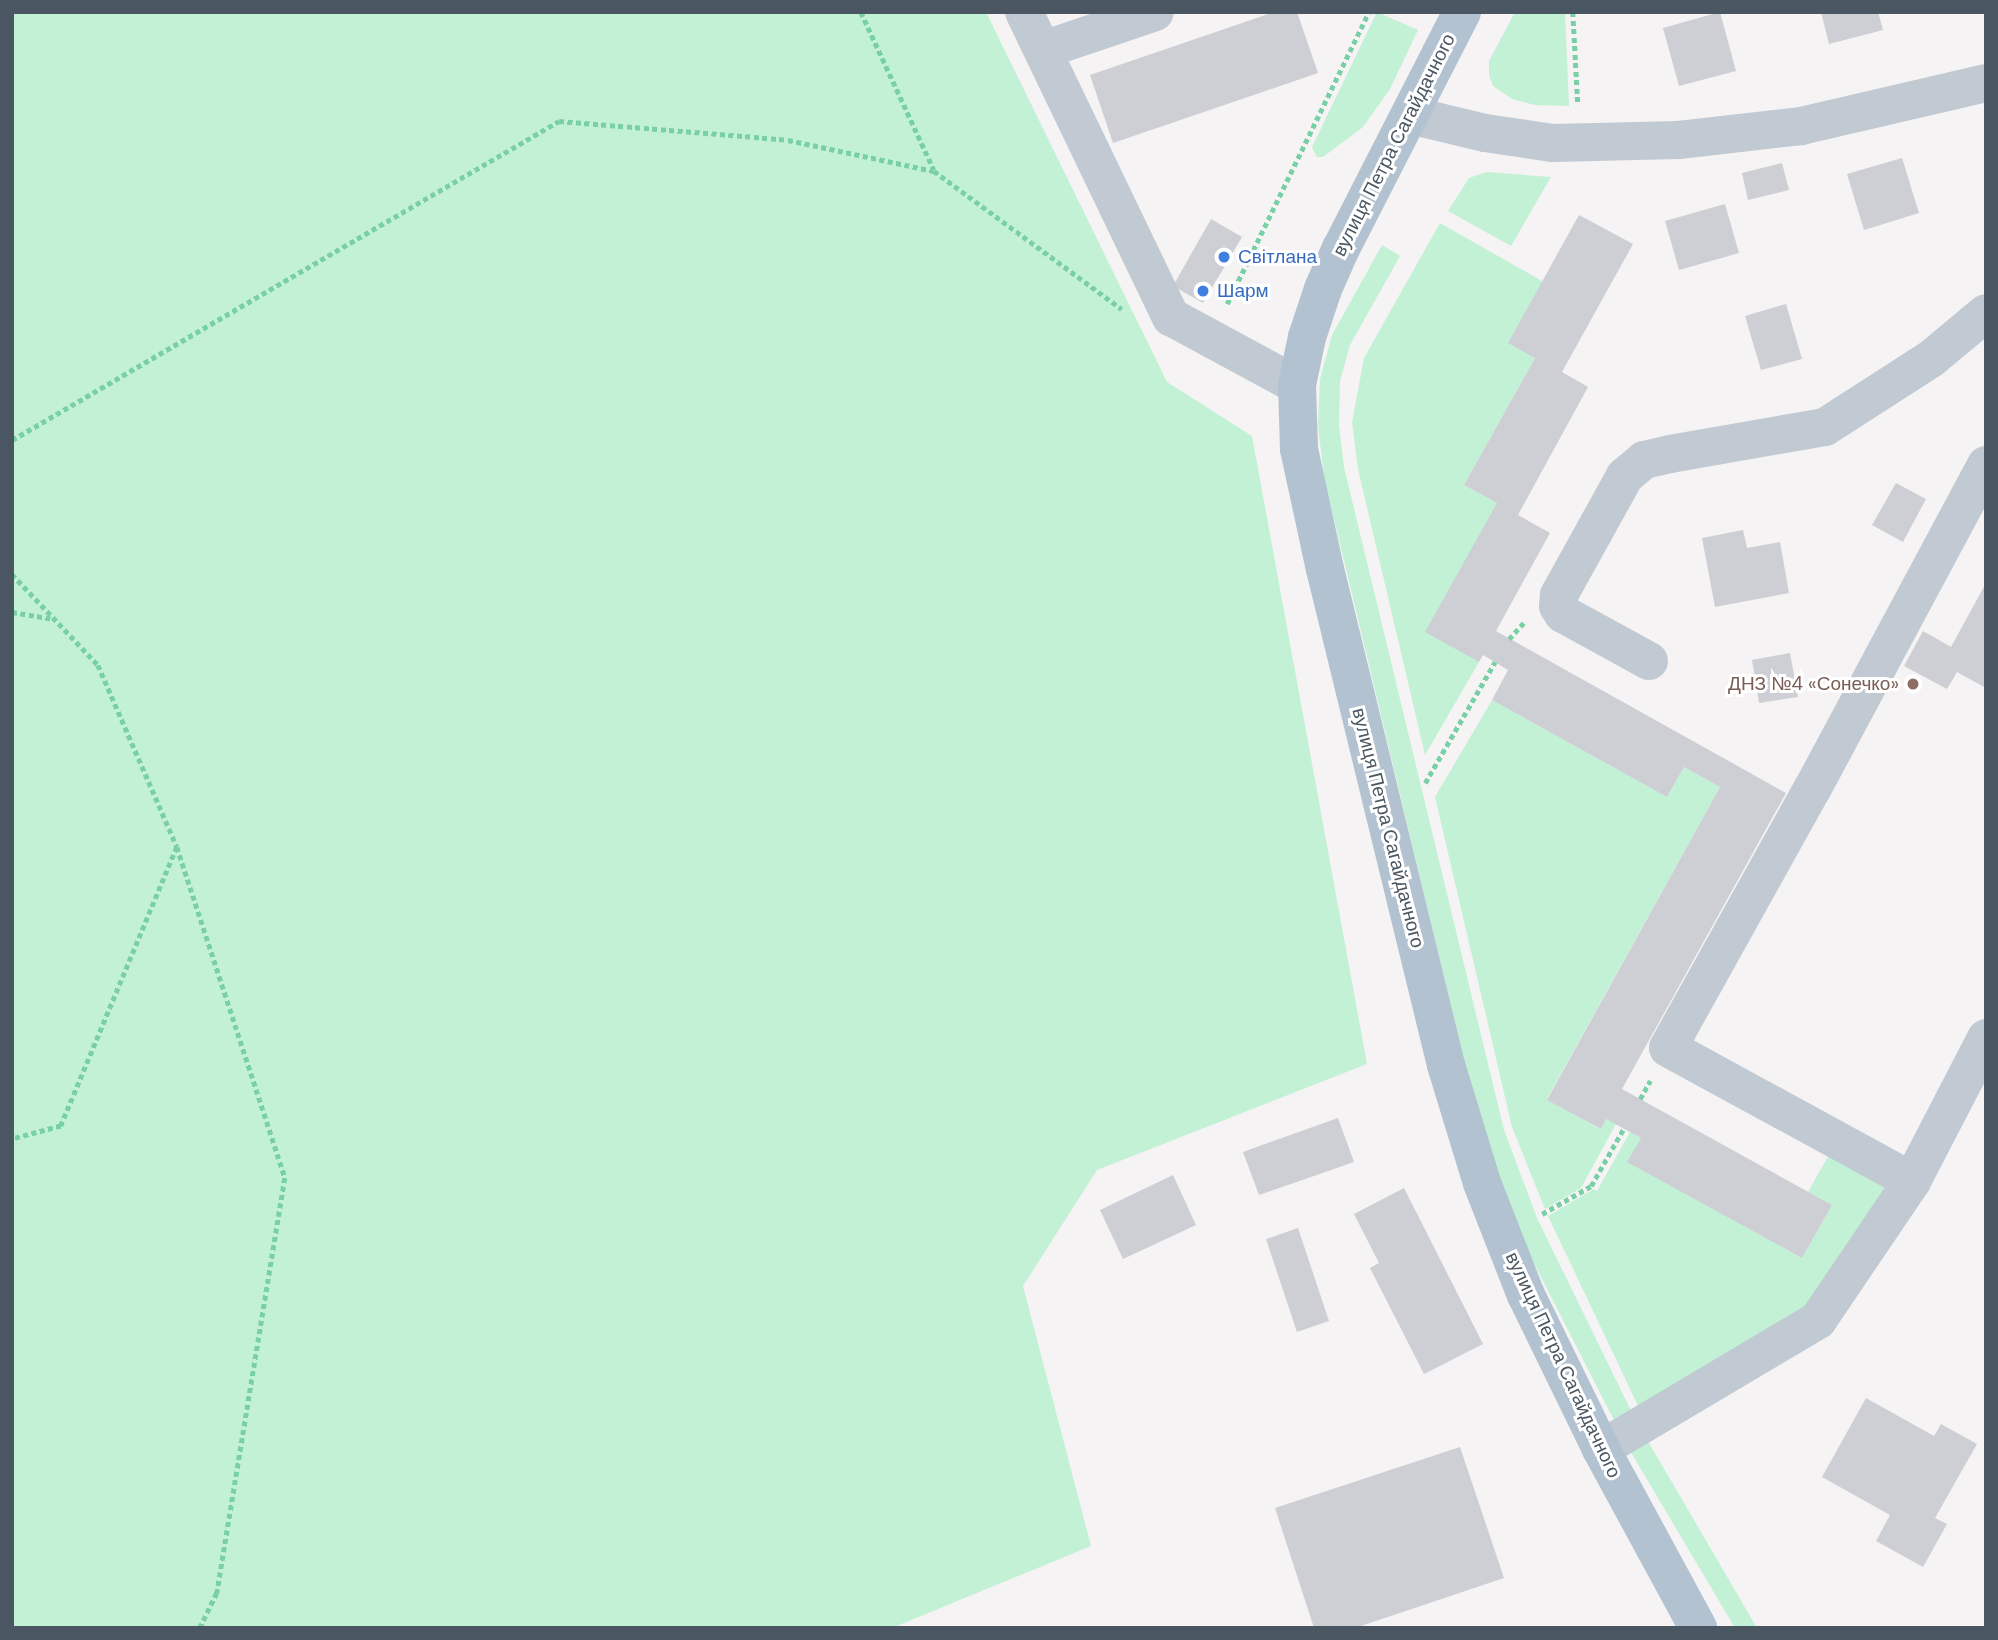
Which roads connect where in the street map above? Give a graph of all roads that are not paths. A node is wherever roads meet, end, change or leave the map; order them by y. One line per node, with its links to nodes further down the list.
1 (1024, 12): 4 (street)
2 (1155, 12): 4 (street)
3 (1462, 12): 6 (main road, вулиця Петра Сагайдачного)
4 (1043, 50): 8 (street)
5 (1984, 90): 6 (street)
6 (1410, 115): 8 (main road, вулиця Петра Сагайдачного)
7 (1986, 313): 10 (street)
8 (1297, 385): 13 (main road, вулиця Петра Сагайдачного)
9 (1986, 465): 12 (street)
10 (1649, 661)
11 (1986, 1038): 12 (street)
12 (1912, 1181): 13 (street)
13 (1601, 1449): 14 (main road, вулиця Петра Сагайдачного)
14 (1698, 1628)

